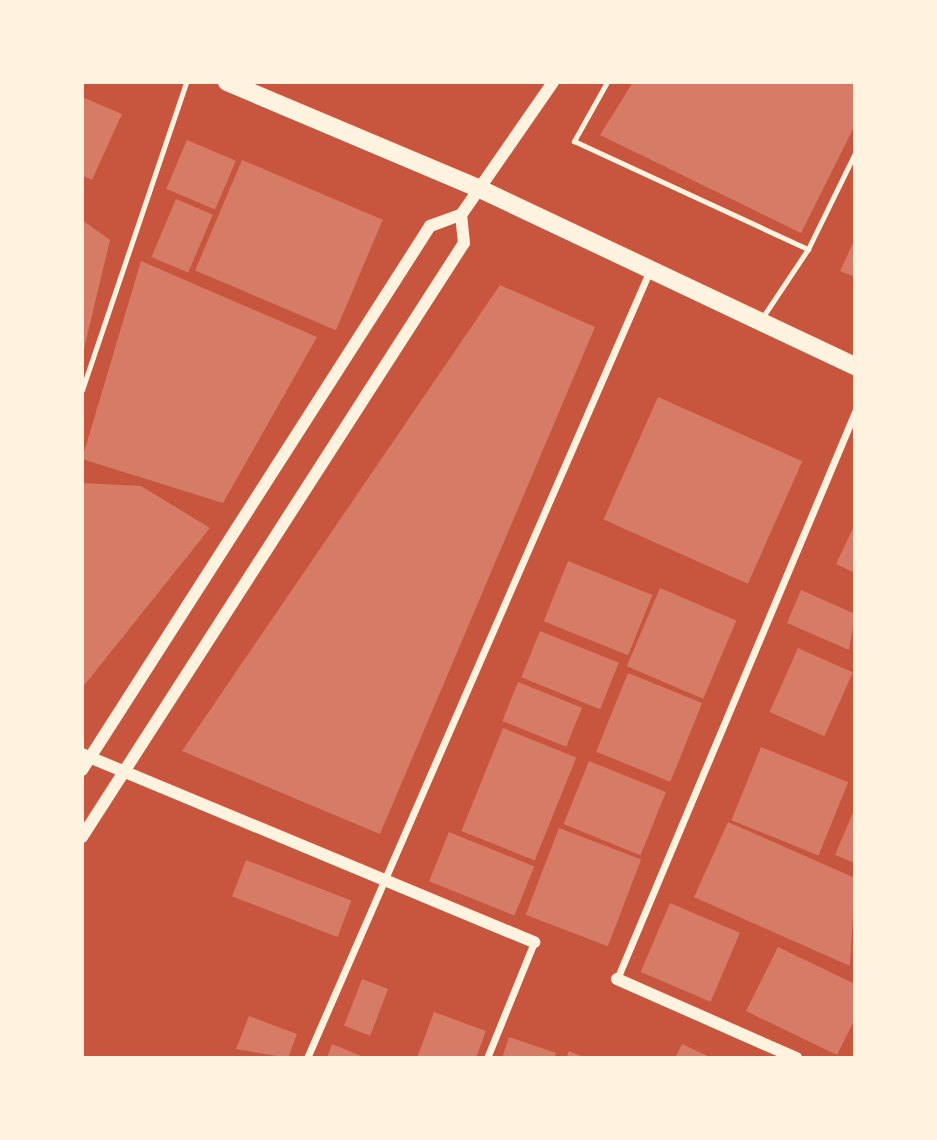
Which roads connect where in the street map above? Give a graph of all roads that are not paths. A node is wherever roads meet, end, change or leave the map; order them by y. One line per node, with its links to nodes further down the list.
1 (186, 82): 12 (lane)
2 (227, 82): 6 (main road)
3 (552, 82): 6 (street)
4 (607, 82): 8 (lane)
5 (855, 153): 8 (lane)
6 (478, 188): 7 (street); 9 (main road)
7 (461, 215): 14 (street); 16 (street)
8 (808, 250): 10 (lane)
9 (651, 269): 10 (main road); 18 (street)
10 (761, 321): 11 (main road)
11 (855, 366)
12 (82, 390)
13 (855, 412): 20 (street)
14 (87, 755): 15 (street); 16 (street)
15 (82, 770)
16 (127, 772): 17 (street); 18 (street)
17 (82, 837)
18 (385, 880): 19 (street); 21 (street)
19 (534, 942): 22 (street)
20 (617, 979): 23 (street)
21 (307, 1058)
22 (487, 1058)
23 (796, 1058)

